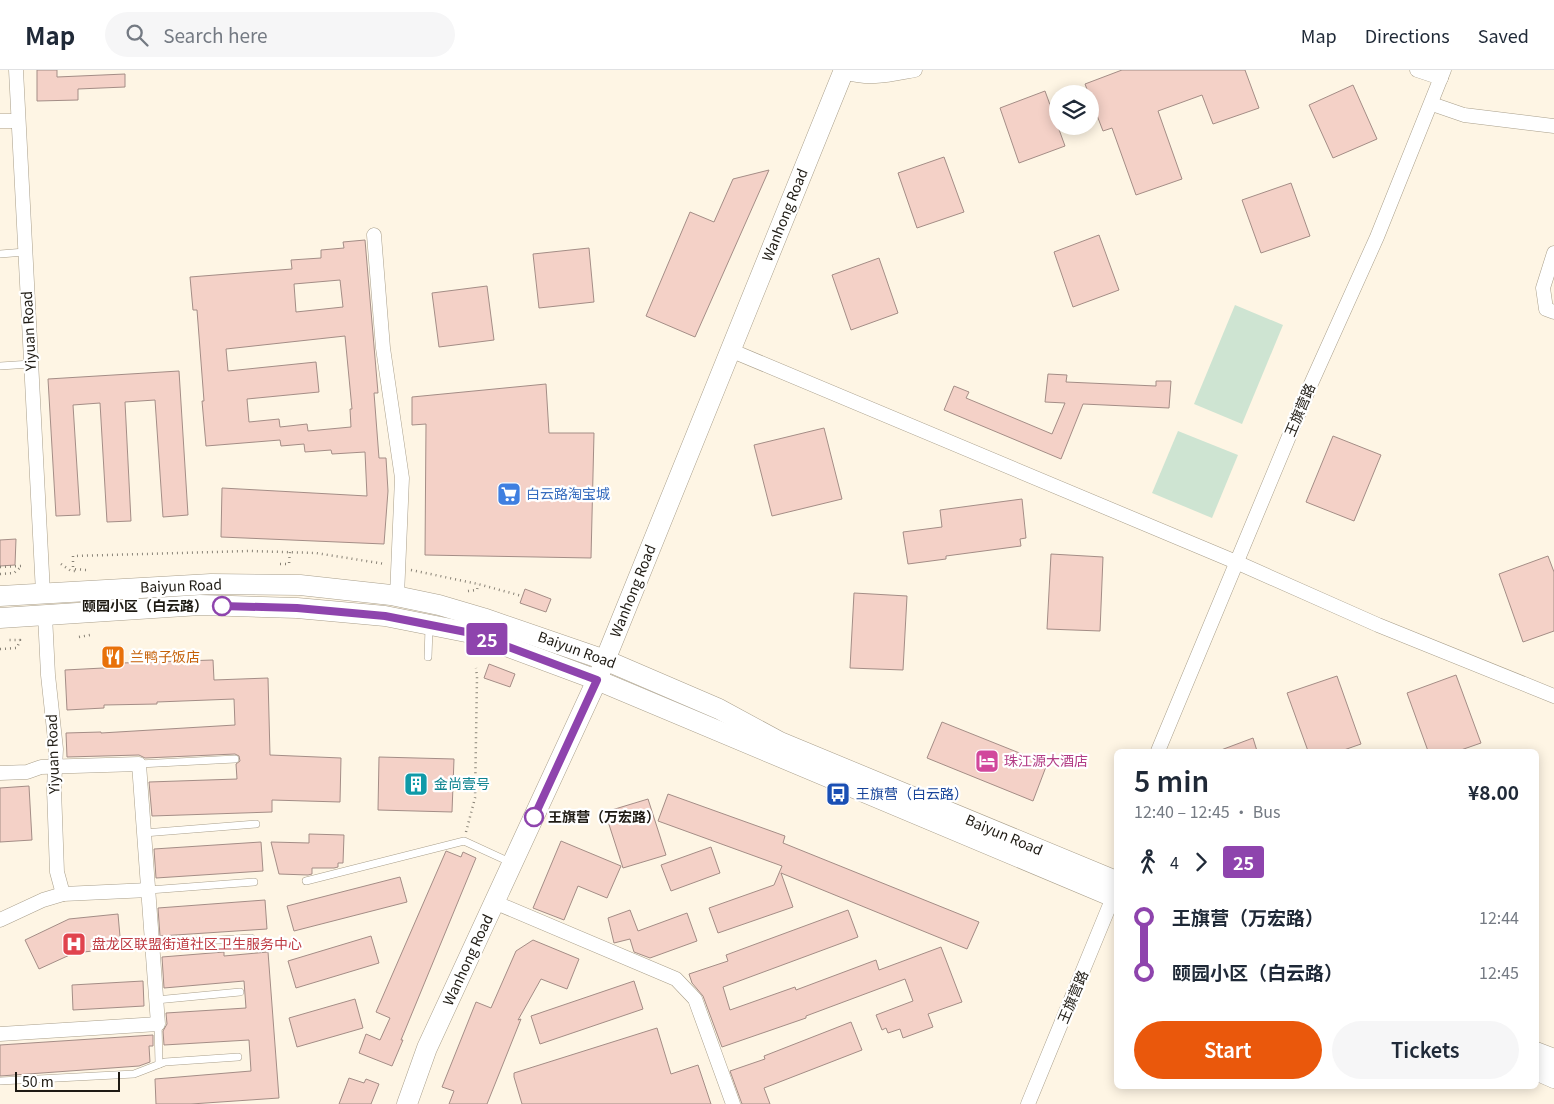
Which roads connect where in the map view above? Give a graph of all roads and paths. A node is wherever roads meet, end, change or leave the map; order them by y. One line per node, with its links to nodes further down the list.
1 (16, 70): 8 (street, Yiyuan Road)
2 (915, 70): 4 (street)
3 (1417, 70): 5 (street)
4 (843, 71): 15 (main road, Wanhong Road)
5 (1442, 74): 6 (street, 王旗营路)
6 (1432, 104): 9 (street); 19 (street, 王旗营路)
7 (0, 121): 8 (street)
8 (18, 121): 11 (street, Yiyuan Road)
9 (1554, 126)
10 (374, 235): 30 (street)
11 (25, 252): 13 (lane); 16 (street, Yiyuan Road)
12 (1554, 253): 14 (street)
13 (0, 254)
14 (1554, 312)
15 (730, 350): 19 (street); 40 (main road, Wanhong Road)
16 (31, 364): 17 (lane); 28 (street, Yiyuan Road)
17 (0, 366)
18 (290, 552): 20 (path); 21 (path); 22 (path)
19 (1236, 562): 43 (street); 44 (street, 王旗营路)
20 (61, 564)
21 (280, 564)
22 (389, 565)
23 (0, 567): 25 (path)
24 (410, 570): 26 (path)
25 (0, 574)
26 (478, 584): 27 (path); 31 (path)
27 (468, 591)
28 (43, 593): 29 (main road, Baiyun Road); 30 (main road, Baiyun Road)
29 (0, 596)
30 (397, 596): 40 (main road, Baiyun Road)
31 (522, 596)
32 (45, 615): 33 (main road, Baiyun Road); 34 (main road, Baiyun Road); 47 (street, Yiyuan Road)
33 (0, 618)
34 (429, 625): 39 (lane); 42 (main road, Baiyun Road)
35 (90, 635): 36 (path)
36 (79, 637)
37 (7, 640): 38 (path)
38 (0, 649)
39 (428, 657)
40 (605, 660): 42 (main road, Wanhong Road); 56 (main road, Baiyun Road)
41 (476, 668): 51 (path)
42 (597, 680): 52 (main road, Wanhong Road); 57 (main road, Baiyun Road)
43 (1554, 696)
44 (1159, 749)
45 (234, 759): 46 (lane)
46 (139, 764): 47 (street); 50 (street)
47 (55, 767): 48 (street); 58 (street, Yiyuan Road)
48 (0, 774)
49 (256, 824): 50 (lane)
50 (144, 833): 55 (street)
51 (464, 841): 52 (lane); 53 (lane)
52 (512, 863): 60 (main road, Wanhong Road)
53 (306, 881)
54 (254, 882): 55 (lane)
55 (149, 890): 58 (street); 63 (street)
56 (1114, 891)
57 (1114, 891)
58 (63, 894): 61 (street)
59 (1114, 897): 77 (street, 王旗营路)
60 (494, 902): 75 (main road, Wanhong Road); 76 (street)
61 (0, 920)
62 (251, 938): 63 (lane)
63 (152, 944): 65 (street)
64 (240, 992): 65 (lane)
65 (156, 1000): 66 (street)
66 (158, 1024): 67 (street); 71 (lane)
67 (0, 1034)
68 (1539, 1053): 70 (main road)
69 (238, 1057): 71 (lane)
70 (1554, 1059)
71 (159, 1064): 74 (lane)
72 (1539, 1071): 73 (main road)
73 (1554, 1078)
74 (0, 1081)
75 (407, 1104)
76 (733, 1104)
77 (1028, 1104)

